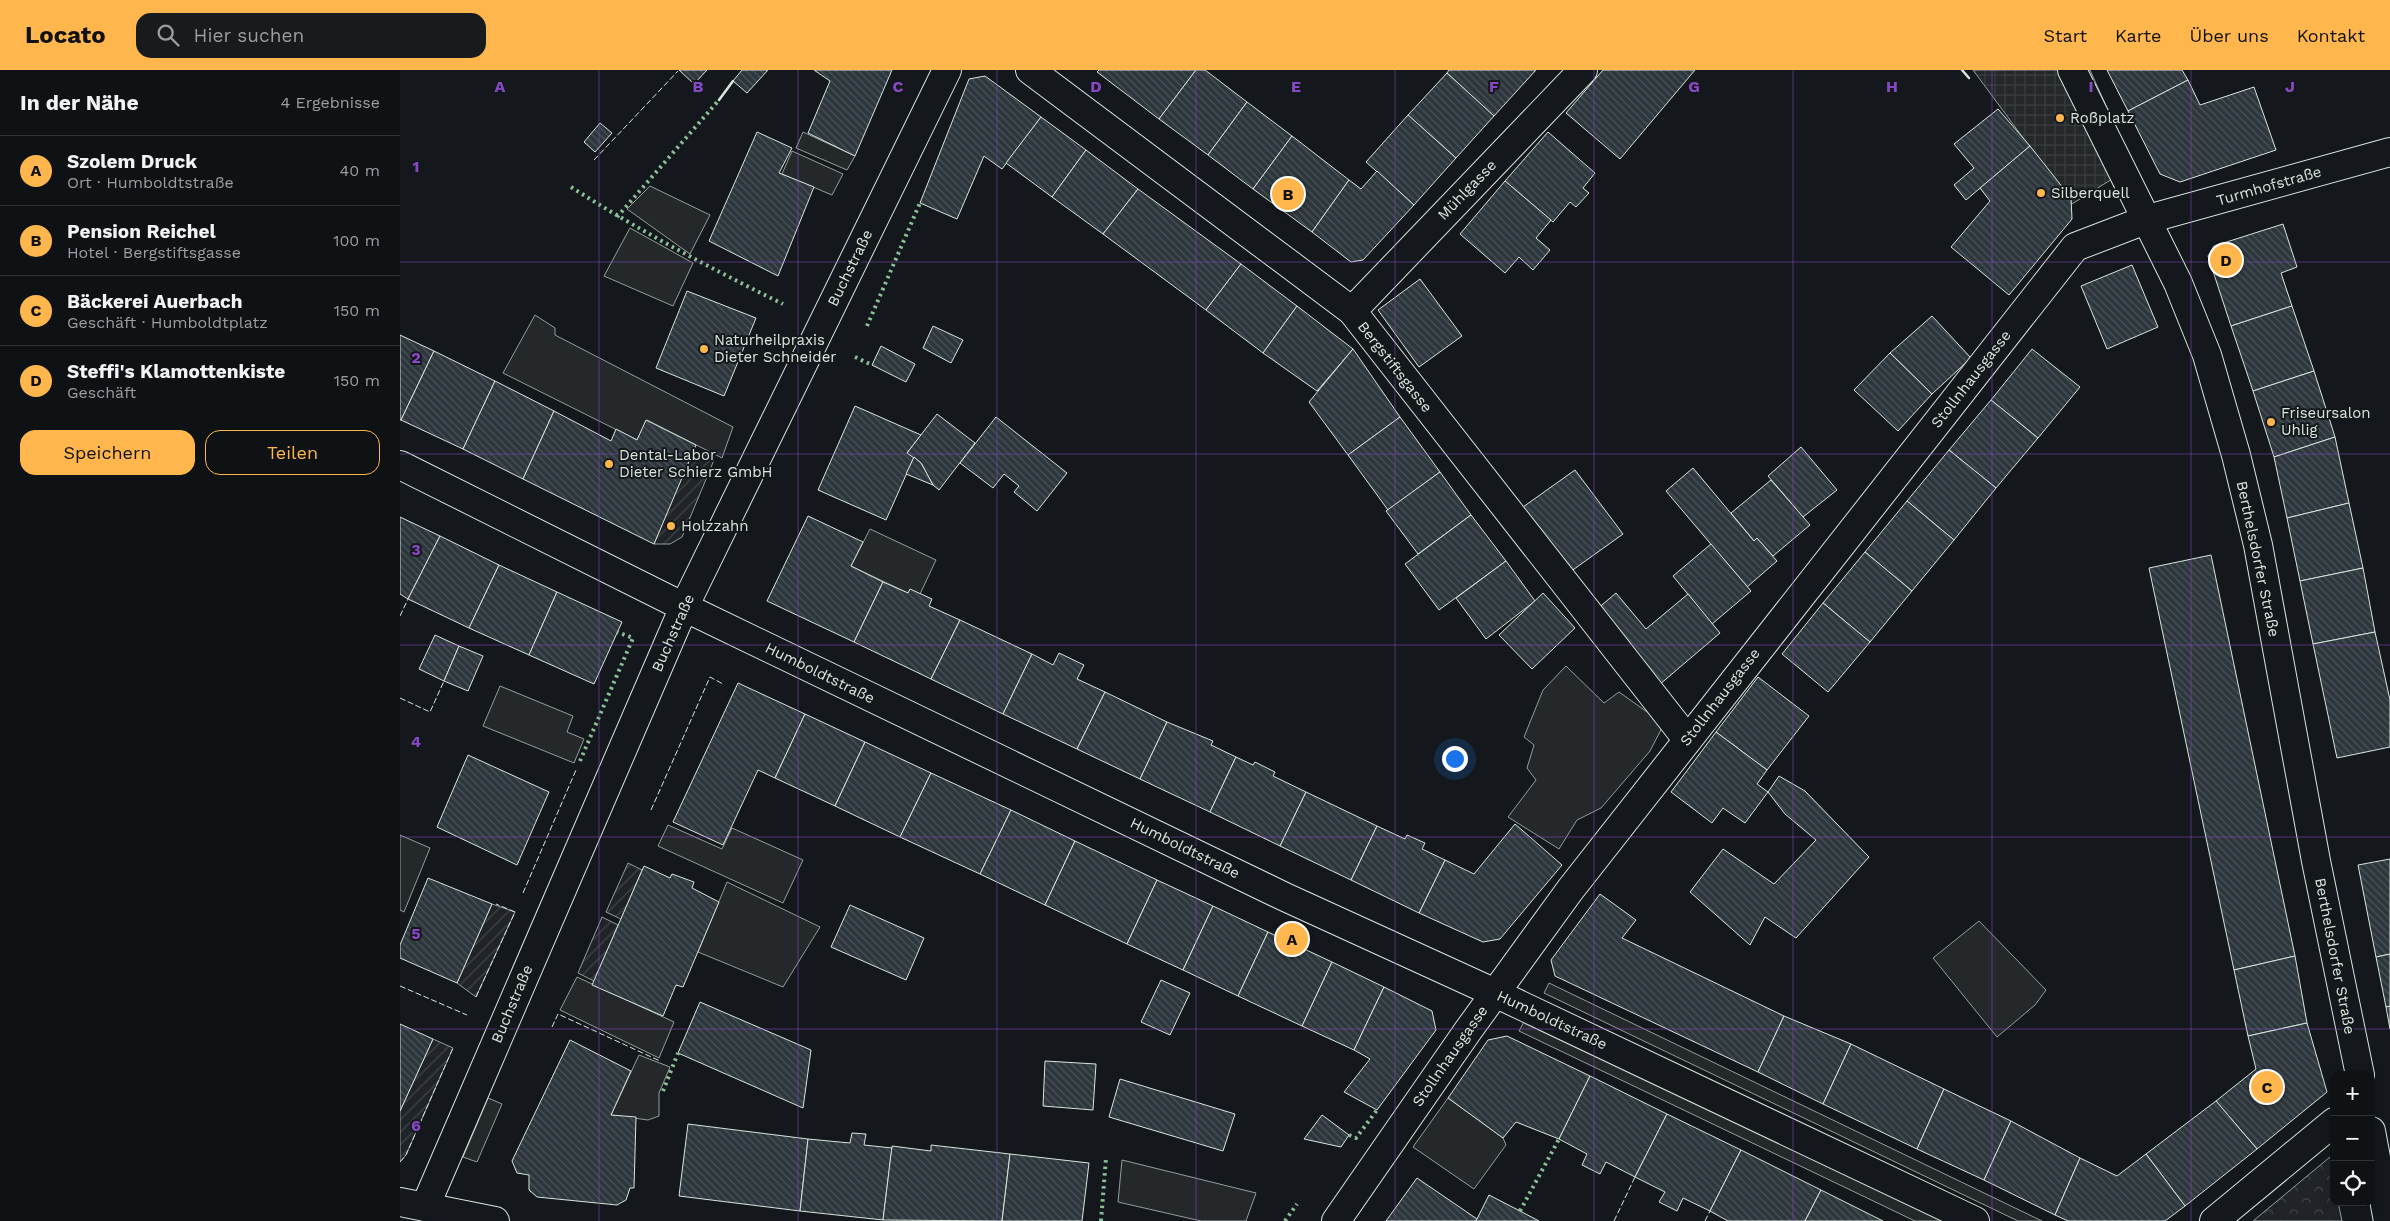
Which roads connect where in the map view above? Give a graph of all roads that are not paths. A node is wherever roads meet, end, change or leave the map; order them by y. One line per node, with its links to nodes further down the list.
1 (947, 70): 9 (street, Buchstraße)
2 (1030, 70): 7 (street, Bergstiftsgasse)
3 (1583, 70): 7 (street, Mühlgasse)
4 (2072, 70): 6 (street, Berthelsdorfer Straße)
5 (2390, 152): 6 (street, Turmhofstraße)
6 (2148, 220): 10 (street, Stollnhausgasse); 12 (street, Berthelsdorfer Straße)
7 (1352, 311): 10 (street, Bergstiftsgasse)
8 (400, 464): 9 (street, Humboldtstraße)
9 (684, 607): 11 (street, Humboldtstraße); 15 (street, Buchstraße)
10 (1687, 739): 11 (street, Stollnhausgasse)
11 (1495, 993): 17 (street, Stollnhausgasse); 18 (street, Humboldtstraße)
12 (2359, 1071)
13 (2330, 1125): 19 (street)
14 (2375, 1152): 20 (street)
15 (412, 1205): 16 (street)
16 (495, 1221)
17 (1336, 1221)
18 (1975, 1221)
19 (2214, 1221)
20 (2388, 1221)

